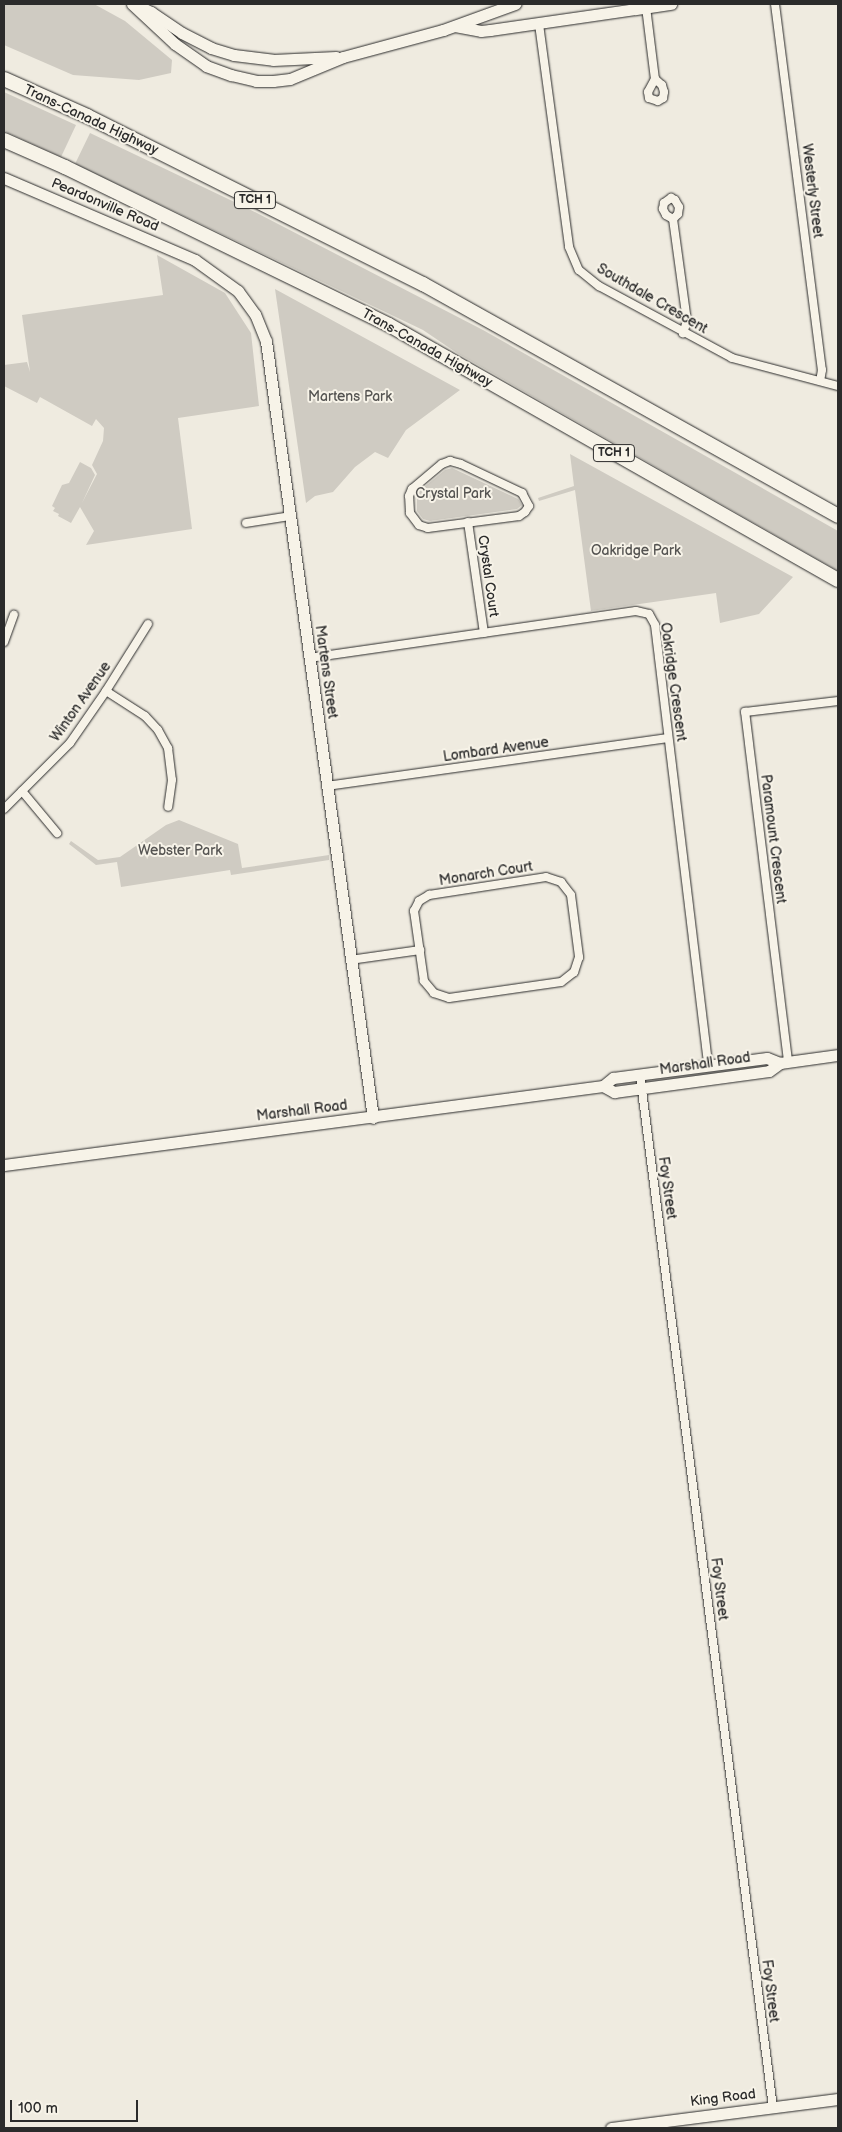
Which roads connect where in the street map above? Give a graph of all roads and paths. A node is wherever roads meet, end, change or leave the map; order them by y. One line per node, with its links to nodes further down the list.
1 (133, 4): 8 (main road); 8 (main road)
2 (515, 4): 7 (main road)
3 (671, 4): 5 (main road)
4 (775, 4): 16 (street, Westerly Street)
5 (646, 7): 6 (main road); 9 (street)
6 (539, 24): 7 (main road); 15 (street, Southdale Crescent)
7 (455, 26): 8 (main road)
8 (343, 57)
9 (655, 78)
10 (4, 79): 19 (highway, Trans-Canada Highway / TCH 1)
11 (4, 140): 22 (highway, Trans-Canada Highway / TCH 1)
12 (4, 178): 14 (main road, Peardonville Road)
13 (673, 219): 15 (street)
14 (195, 260): 18 (main road, Martens Street)
15 (683, 333): 16 (street, Southdale Crescent)
16 (820, 381): 17 (street, Southdale Crescent)
17 (838, 386)
18 (290, 516): 21 (street); 27 (main road, Martens Street)
19 (838, 516)
20 (468, 522): 20 (street, Crystal Court); 25 (street, Crystal Court)
21 (246, 523)
22 (838, 580)
23 (14, 615): 26 (street)
24 (148, 624): 28 (street, Winton Avenue)
25 (484, 633): 27 (street, Oakridge Crescent); 30 (street, Oakridge Crescent)
26 (4, 642)
27 (309, 658): 31 (main road, Martens Street)
28 (106, 691): 32 (street, Winton Avenue); 33 (street)
29 (838, 700): 39 (street, Paramount Crescent)
30 (668, 738): 31 (street, Lombard Avenue); 40 (street, Oakridge Crescent)
31 (327, 786): 37 (main road, Martens Street)
32 (22, 791): 34 (street, Winton Avenue); 35 (street)
33 (168, 807)
34 (4, 810)
35 (57, 833)
36 (420, 950): 36 (street, Monarch Court); 37 (street)
37 (350, 960): 44 (main road, Martens Street)
38 (838, 1054): 39 (main road, Marshall Road)
39 (784, 1062): 40 (main road, Marshall Road); 43 (main road, Marshall Road)
40 (708, 1066): 41 (main road, Marshall Road)
41 (640, 1075): 42 (main road, Marshall Road); 43 (street, Foy Street)
42 (603, 1086): 43 (main road, Marshall Road); 44 (main road, Marshall Road)
43 (642, 1088): 47 (street, Foy Street)
44 (373, 1118): 45 (main road, Marshall Road)
45 (4, 1165)
46 (838, 2099): 47 (main road, King Road)
47 (773, 2107): 48 (main road, King Road)
48 (611, 2128)

